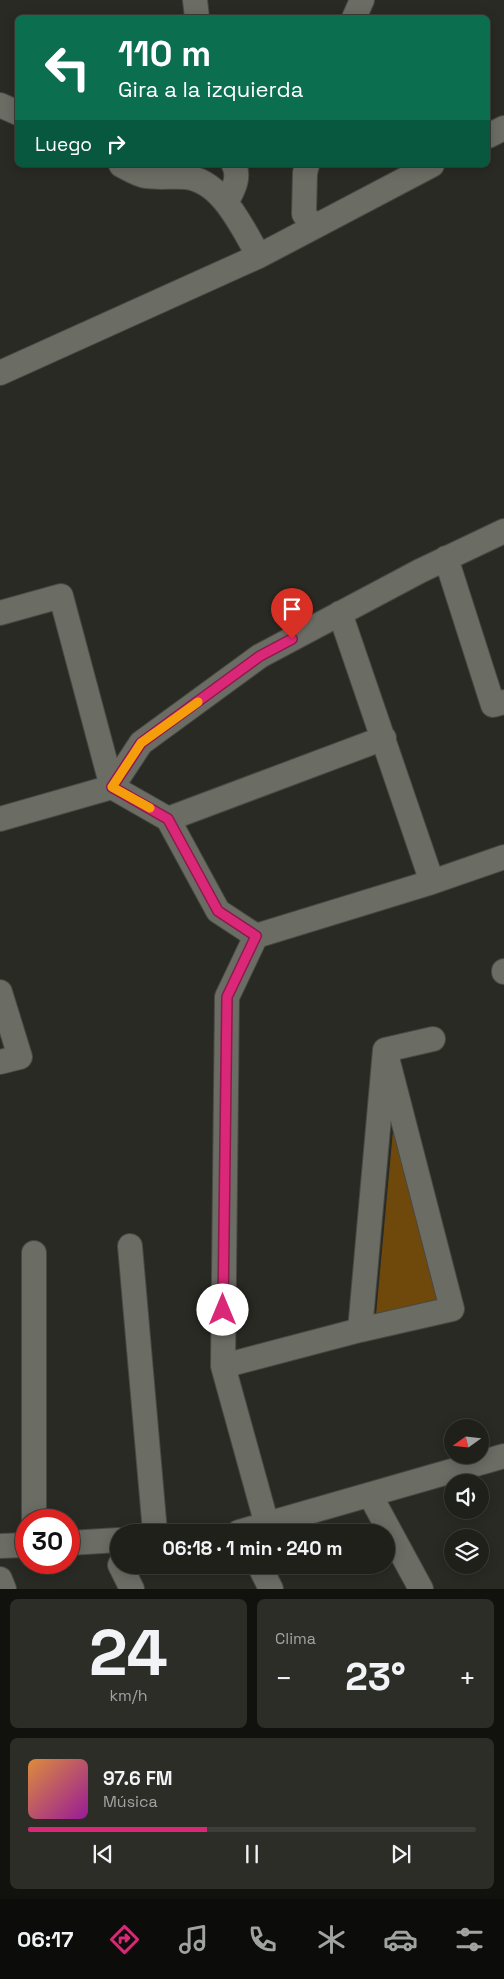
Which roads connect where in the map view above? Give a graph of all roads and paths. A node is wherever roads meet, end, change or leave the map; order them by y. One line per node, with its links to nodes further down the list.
1 (195, 0): 3 (street)
2 (362, 0): 4 (street)
3 (197, 15)
4 (355, 15)
5 (0, 105): 6 (street)
6 (15, 112)
7 (504, 128): 8 (street)
8 (490, 135)
9 (125, 167): 13 (street)
10 (235, 167): 13 (street)
11 (306, 167): 14 (street)
12 (428, 167): 14 (street)
13 (227, 201): 15 (street)
14 (314, 227): 15 (street)
15 (260, 256): 16 (street)
16 (0, 374)
17 (504, 531): 18 (street)
18 (446, 558): 20 (street); 21 (street)
19 (0, 613): 23 (street)
20 (340, 613): 22 (street); 23 (street)
21 (504, 702)
22 (384, 738): 25 (street); 27 (street)
23 (112, 787): 24 (street); 25 (street)
24 (0, 818)
25 (168, 819): 28 (street)
26 (504, 857): 27 (street)
27 (432, 882): 28 (street)
28 (256, 936): 36 (street)
29 (0, 992): 32 (street)
30 (433, 1039): 31 (street)
31 (385, 1050): 35 (street); 35 (street)
32 (0, 1062)
33 (130, 1246): 40 (street)
34 (34, 1254): 39 (street)
35 (360, 1330): 36 (street)
36 (223, 1366): 41 (street)
37 (504, 1456): 38 (street)
38 (370, 1495): 42 (street); 53 (street)
39 (34, 1509)
40 (154, 1524)
41 (267, 1524)
42 (270, 1524)
43 (110, 1540): 44 (street)
44 (80, 1542)
45 (15, 1545): 46 (street)
46 (0, 1546)
47 (124, 1574): 51 (street)
48 (264, 1574): 52 (street)
49 (0, 1579): 50 (street)
50 (4, 1589)
51 (132, 1589)
52 (271, 1589)
53 (422, 1589)

